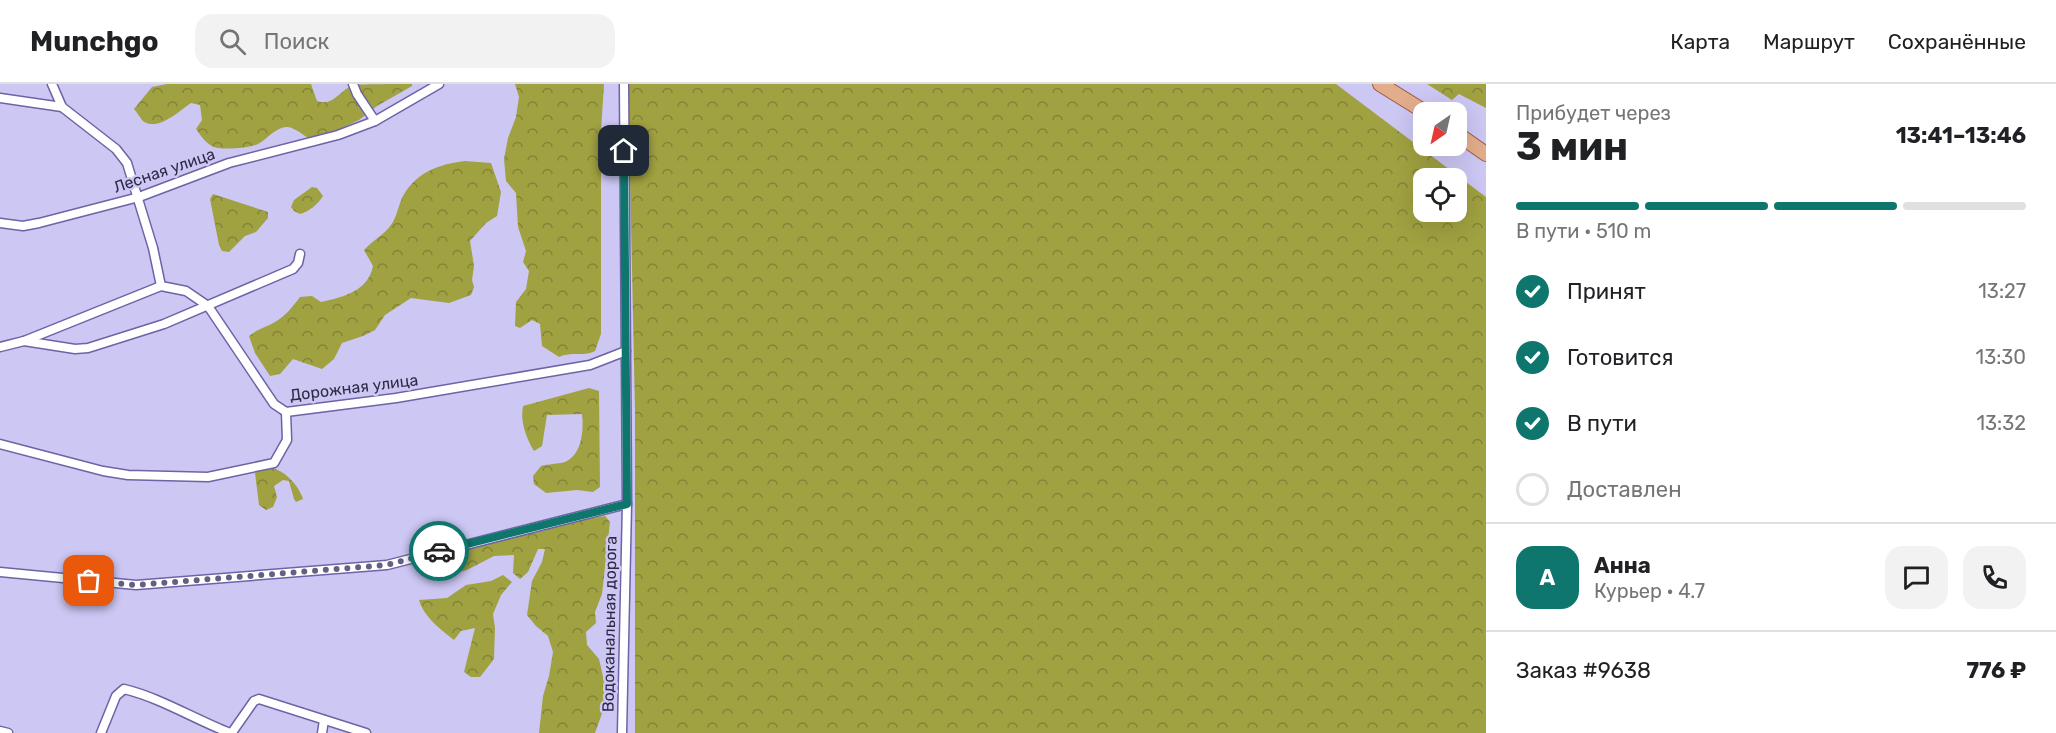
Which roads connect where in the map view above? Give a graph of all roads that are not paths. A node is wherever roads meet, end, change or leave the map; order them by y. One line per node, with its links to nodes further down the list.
1 (52, 84): 8 (street)
2 (353, 84): 9 (street)
3 (439, 84): 9 (street, Лесная улица)
4 (624, 84): 19 (street, Водоканальная дорога)
5 (1380, 84): 7 (main road)
6 (0, 98): 8 (street)
7 (1413, 105)
8 (62, 107): 12 (street)
9 (375, 121): 12 (street, Лесная улица)
10 (1467, 141): 11 (main road)
11 (1486, 154)
12 (139, 197): 13 (street, Лесная улица); 15 (street)
13 (0, 223)
14 (300, 254): 16 (street)
15 (161, 286): 16 (street, Дорожная улица); 17 (street)
16 (208, 306): 17 (street); 20 (street, Дорожная улица)
17 (24, 341): 18 (street)
18 (0, 347)
19 (626, 351): 20 (street, Дорожная улица); 22 (street, Водоканальная дорога)
20 (286, 412): 21 (street)
21 (0, 444)
22 (627, 504): 23 (street); 30 (street, Водоканальная дорога)
23 (0, 572)
24 (324, 720): 27 (street); 28 (street); 29 (street)
25 (0, 731): 26 (street)
26 (8, 733)
27 (101, 733)
28 (322, 733)
29 (366, 733)
30 (622, 733)

